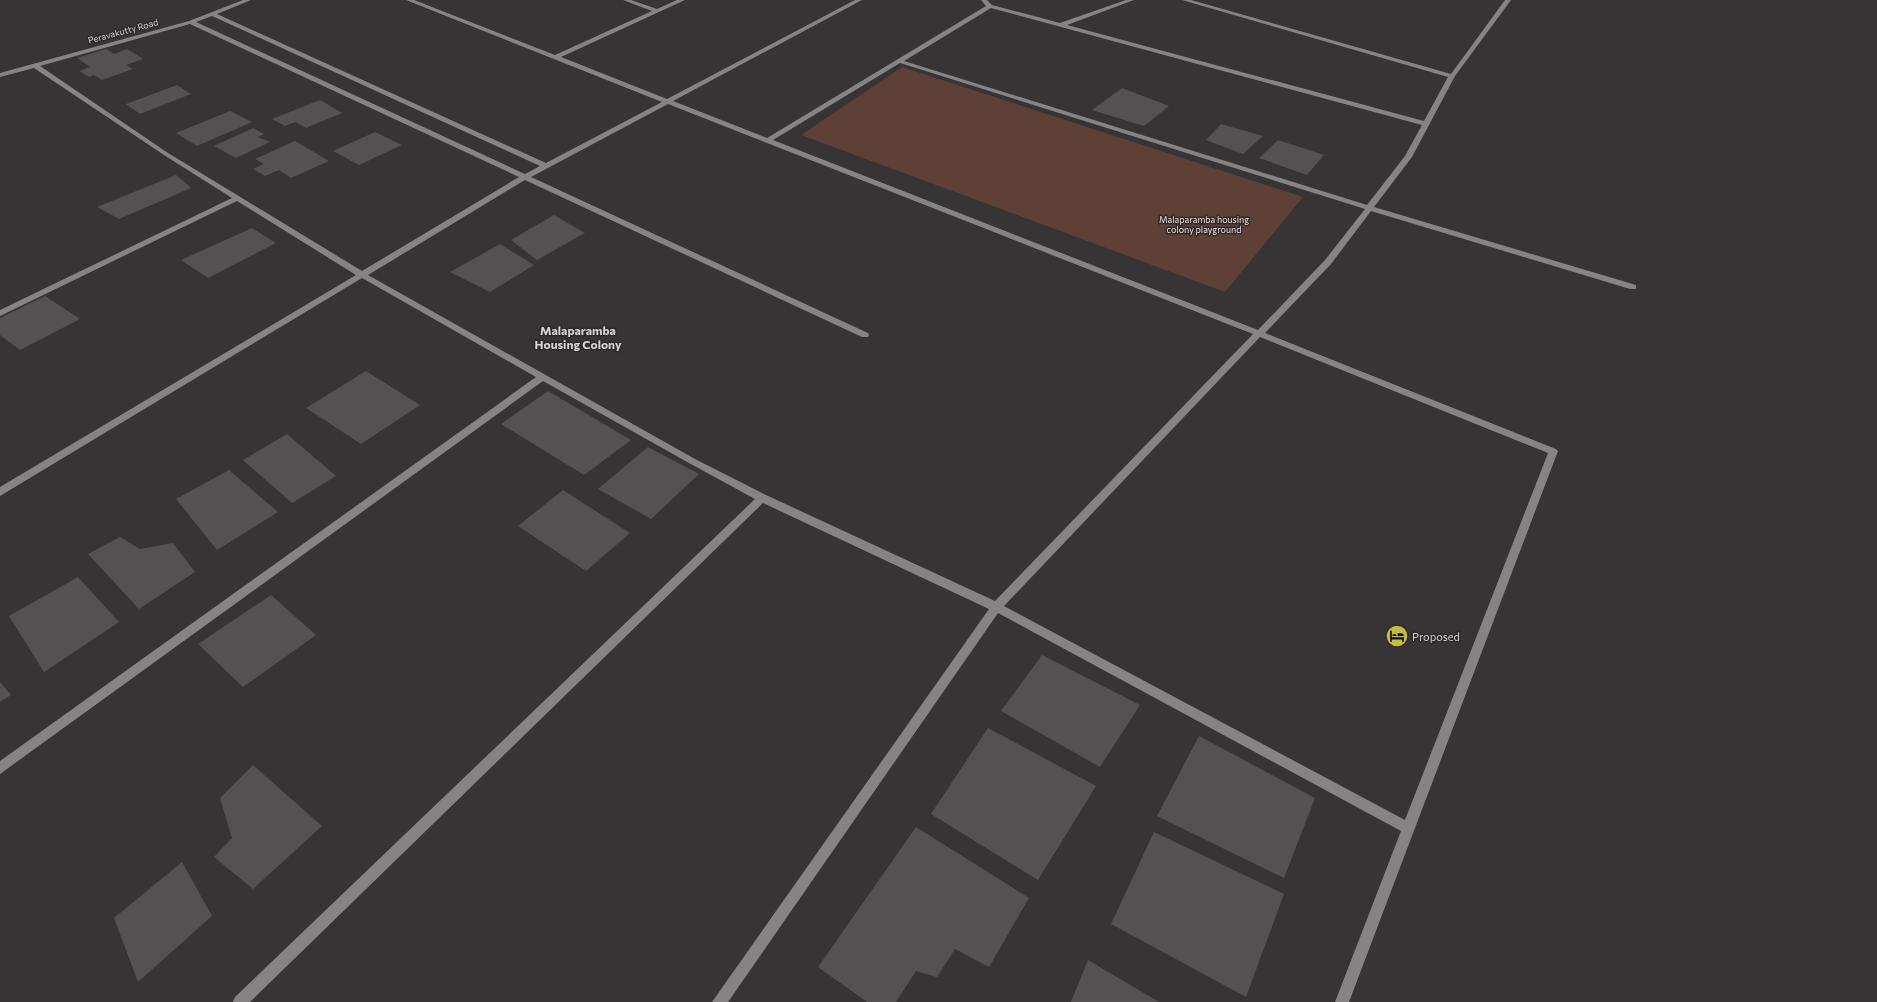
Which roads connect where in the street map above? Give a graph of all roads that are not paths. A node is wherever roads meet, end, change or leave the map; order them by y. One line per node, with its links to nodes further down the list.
1 (224, 0): 12 (street)
2 (248, 0): 12 (street, Peravakutty Road)
3 (409, 0): 17 (street)
4 (626, 0): 13 (street)
5 (682, 0): 13 (street)
6 (859, 0): 22 (street)
7 (984, 0): 11 (street)
8 (1131, 0): 16 (street)
9 (1185, 0): 21 (street)
10 (1508, 0): 21 (street)
11 (990, 6): 16 (street); 18 (street)
12 (231, 7): 14 (street, Peravakutty Road)
13 (656, 11): 17 (street)
14 (212, 14): 15 (street, Peravakutty Road); 25 (street)
15 (191, 22): 19 (street, Peravakutty Road); 26 (street)
16 (1061, 26): 23 (street)
17 (556, 58): 22 (street)
18 (899, 61): 24 (street); 28 (street)
19 (34, 65): 20 (street, Peravakutty Road); 27 (street)
20 (0, 75)
21 (1452, 76): 23 (street)
22 (667, 101): 24 (street); 25 (street)
23 (1426, 124): 28 (street)
24 (768, 140): 32 (street)
25 (546, 166): 26 (street)
26 (525, 177): 29 (street); 33 (street)
27 (238, 198): 29 (street); 31 (street)
28 (1369, 208): 30 (street); 32 (street)
29 (362, 275): 34 (street); 35 (street)
30 (1633, 287)
31 (0, 314)
32 (1260, 334): 37 (street); 39 (street)
33 (865, 335)
34 (542, 377): 36 (street); 38 (street)
35 (0, 492)
36 (762, 498): 37 (street); 40 (street)
37 (996, 607): 39 (street); 41 (street)
38 (0, 768)
39 (1409, 829): 42 (street)
40 (240, 1002)
41 (719, 1002)
42 (1342, 1002)

